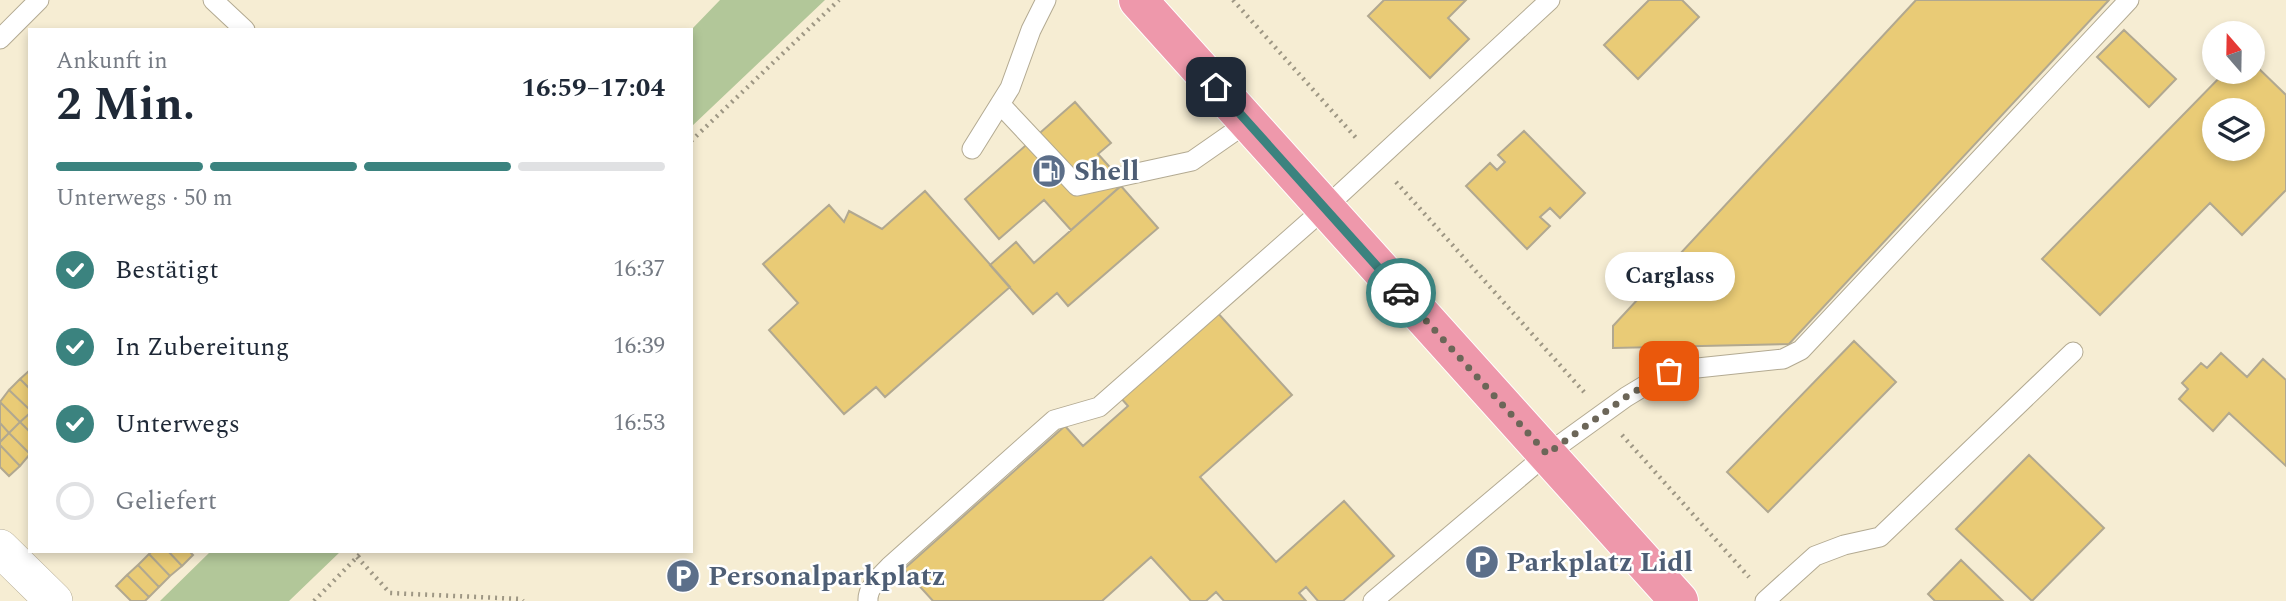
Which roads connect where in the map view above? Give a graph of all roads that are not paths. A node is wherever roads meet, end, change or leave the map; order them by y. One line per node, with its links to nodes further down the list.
1 (39, 0): 8 (lane)
2 (214, 0): 7 (lane)
3 (1046, 0): 9 (lane)
4 (1138, 0): 10 (main road)
5 (1550, 0): 12 (lane)
6 (2129, 0): 14 (lane)
7 (243, 28)
8 (0, 39)
9 (1000, 104): 10 (lane); 11 (lane)
10 (1248, 122): 12 (main road)
11 (972, 149)
12 (1325, 208): 14 (main road); 18 (lane)
13 (2073, 352): 16 (lane)
14 (1547, 454): 19 (lane); 20 (main road)
15 (0, 548): 17 (street)
16 (1767, 600)
17 (54, 601)
18 (869, 601)
19 (1373, 601)
20 (1679, 601)

